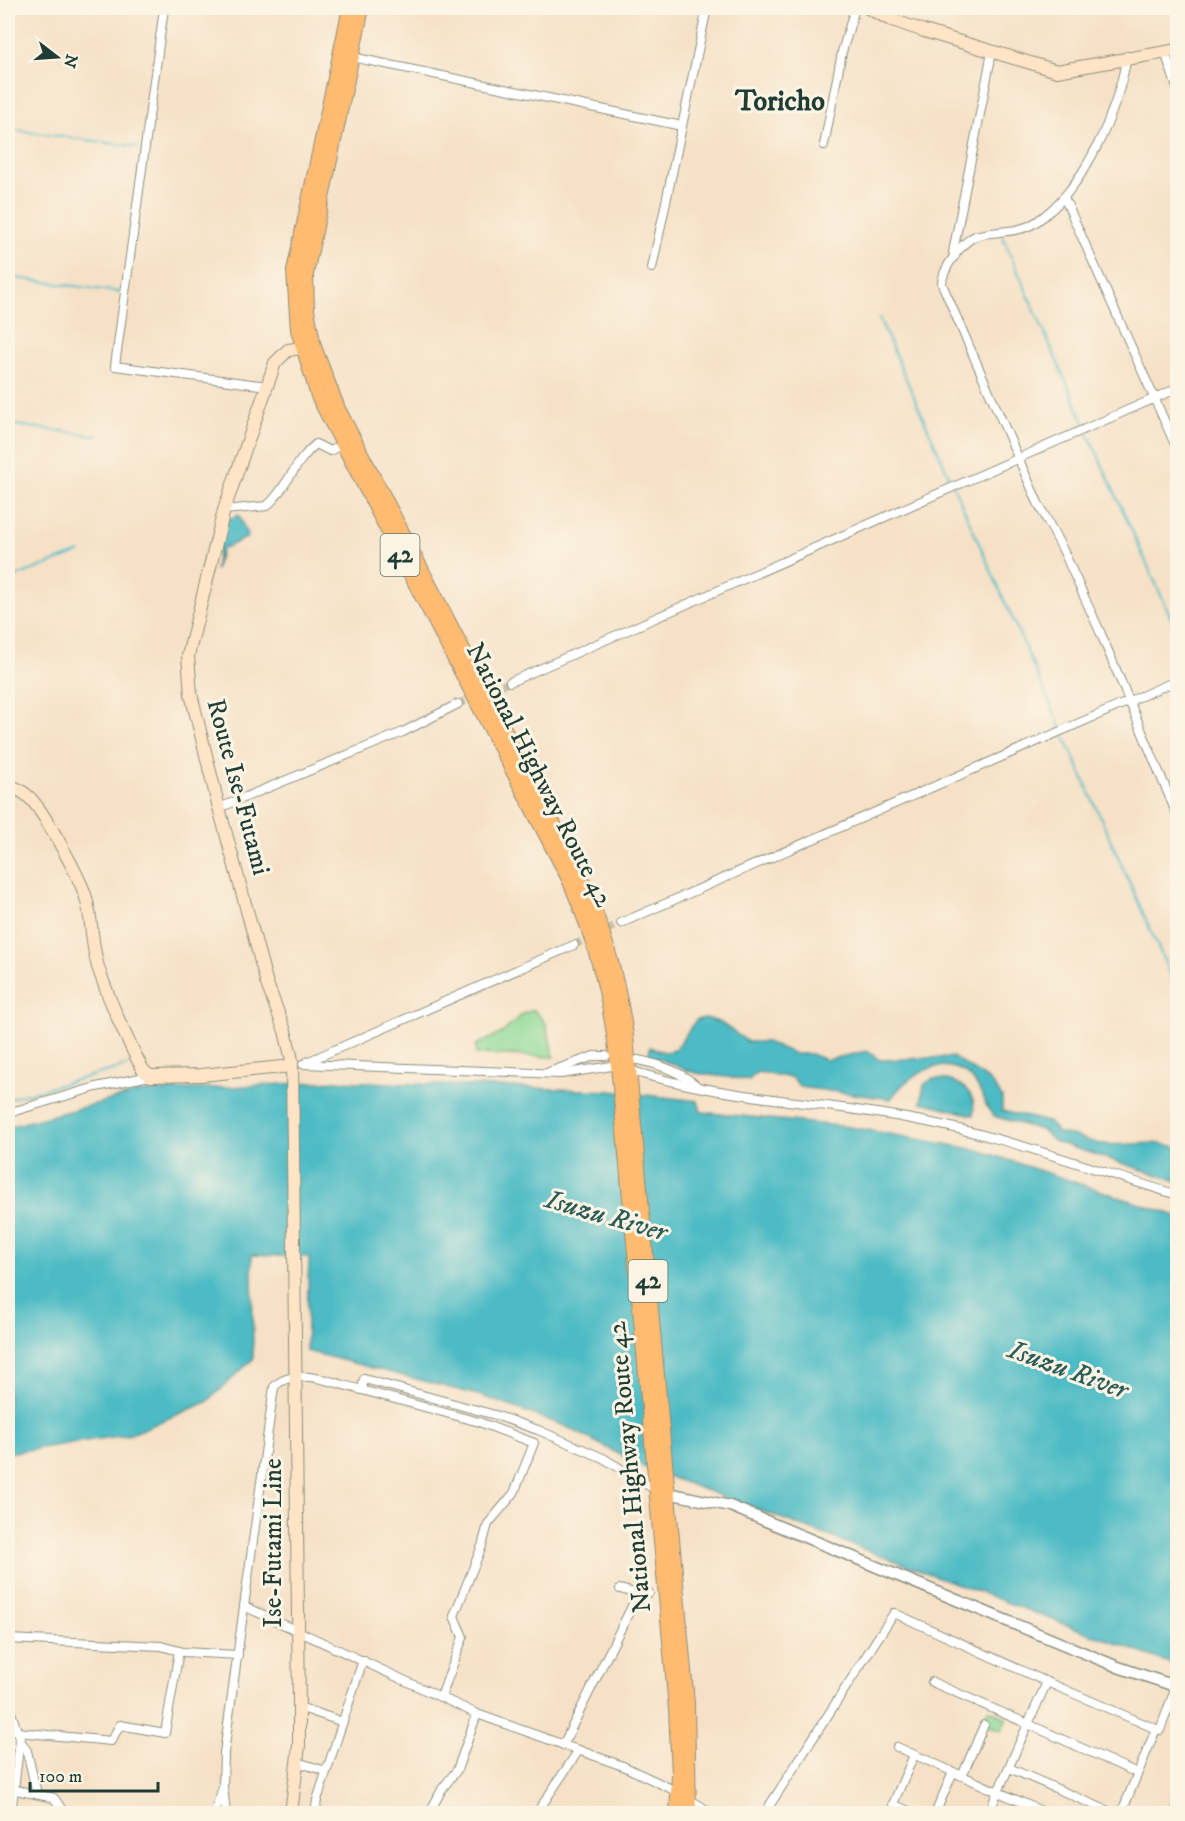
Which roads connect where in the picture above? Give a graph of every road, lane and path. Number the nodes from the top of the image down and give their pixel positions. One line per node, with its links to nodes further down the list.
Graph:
1 (164, 8): 18 (street)
2 (350, 8): 17 (highway, National Highway Route 42 / 42)
3 (362, 8): 9 (highway, National Highway Route 42 / 42)
4 (706, 8): 12 (street)
5 (855, 8): 13 (street)
6 (875, 9): 8 (main road)
7 (1171, 51): 10 (main road); 11 (street)
8 (992, 52): 10 (main road); 15 (street)
9 (352, 57): 12 (street); 17 (highway, National Highway Route 42 / 42)
10 (1127, 57): 14 (street)
11 (1178, 91)
12 (682, 126): 16 (street)
13 (824, 146)
14 (1064, 197): 15 (street); 20 (street)
15 (955, 256): 23 (street)
16 (652, 268)
17 (308, 347): 18 (main road, Route Ise-Futami); 21 (highway, National Highway Route 42 / 42); 36 (highway, National Highway Route 42 / 42)
18 (267, 386): 24 (main road, Route Ise-Futami)
19 (1178, 388): 20 (street)
20 (1154, 399): 22 (street); 23 (street)
21 (342, 444): 24 (street); 36 (highway, National Highway Route 42 / 42)
22 (1178, 452)
23 (1020, 458): 26 (street); 27 (street)
24 (224, 510): 30 (main road, Route Ise-Futami)
25 (1178, 680): 27 (street)
26 (510, 682)
27 (1129, 702): 31 (street); 32 (street)
28 (458, 704): 30 (street)
29 (8, 785): 38 (main road)
30 (219, 808): 35 (main road, Route Ise-Futami)
31 (1178, 817)
32 (621, 923)
33 (574, 945): 35 (street)
34 (606, 1056): 37 (street)
35 (296, 1069): 37 (street); 38 (main road); 42 (main road, Route Ise-Futami)
36 (626, 1071): 37 (street); 39 (street); 39 (street); 45 (highway, National Highway Route 42 / 42)
37 (545, 1073)
38 (150, 1076): 40 (street)
39 (698, 1087): 41 (street)
40 (8, 1113)
41 (1178, 1195)
42 (294, 1272): 43 (main road, Ise-Futami Line)
43 (295, 1375): 44 (street); 49 (street); 50 (main road, Ise-Futami Line)
44 (362, 1390): 45 (street); 58 (street)
45 (662, 1486): 57 (street); 80 (highway, National Highway Route 42 / 42)
46 (620, 1589): 48 (street)
47 (648, 1593): 48 (street)
48 (638, 1594): 67 (street)
49 (244, 1606): 50 (street); 53 (street)
50 (296, 1630): 54 (street); 60 (main road, Ise-Futami Line)
51 (8, 1640): 52 (street)
52 (179, 1651): 53 (street); 66 (street)
53 (238, 1655): 76 (street)
54 (363, 1660): 58 (street); 62 (street)
55 (932, 1682): 63 (street)
56 (1047, 1682): 63 (street); 65 (street); 92 (street)
57 (1177, 1687): 65 (street)
58 (441, 1697): 61 (street)
59 (8, 1703): 66 (street)
60 (299, 1707): 62 (street); 71 (main road, Ise-Futami Line)
61 (477, 1714): 67 (street); 87 (street)
62 (343, 1722): 73 (street)
63 (1028, 1724): 72 (street); 74 (street)
64 (984, 1725): 75 (street)
65 (1156, 1729): 74 (street)
66 (19, 1736): 77 (street); 79 (street)
67 (563, 1744): 69 (street)
68 (897, 1747): 70 (street)
69 (579, 1750): 80 (street); 88 (street)
70 (914, 1755): 75 (street); 93 (street)
71 (297, 1762): 73 (street); 85 (main road, Ise-Futami Line)
72 (1009, 1768): 78 (street); 97 (street)
73 (326, 1771): 86 (street)
74 (1137, 1773): 98 (street)
75 (958, 1774): 78 (street); 94 (street)
76 (223, 1786): 83 (street); 84 (street)
77 (16, 1790): 79 (street); 81 (street)
78 (998, 1792): 95 (street); 96 (street)
79 (37, 1794): 82 (street)
80 (684, 1795): 89 (highway, National Highway Route 42 / 42); 90 (highway, National Highway Route 42 / 42); 91 (street)
81 (11, 1814)
82 (65, 1814)
83 (214, 1814)
84 (226, 1814)
85 (291, 1814)
86 (320, 1814)
87 (429, 1814)
88 (536, 1814)
89 (677, 1814)
90 (689, 1814)
91 (713, 1814)
92 (764, 1814)
93 (915, 1814)
94 (935, 1814)
95 (988, 1814)
96 (1048, 1814)
97 (1115, 1814)
98 (1121, 1814)

